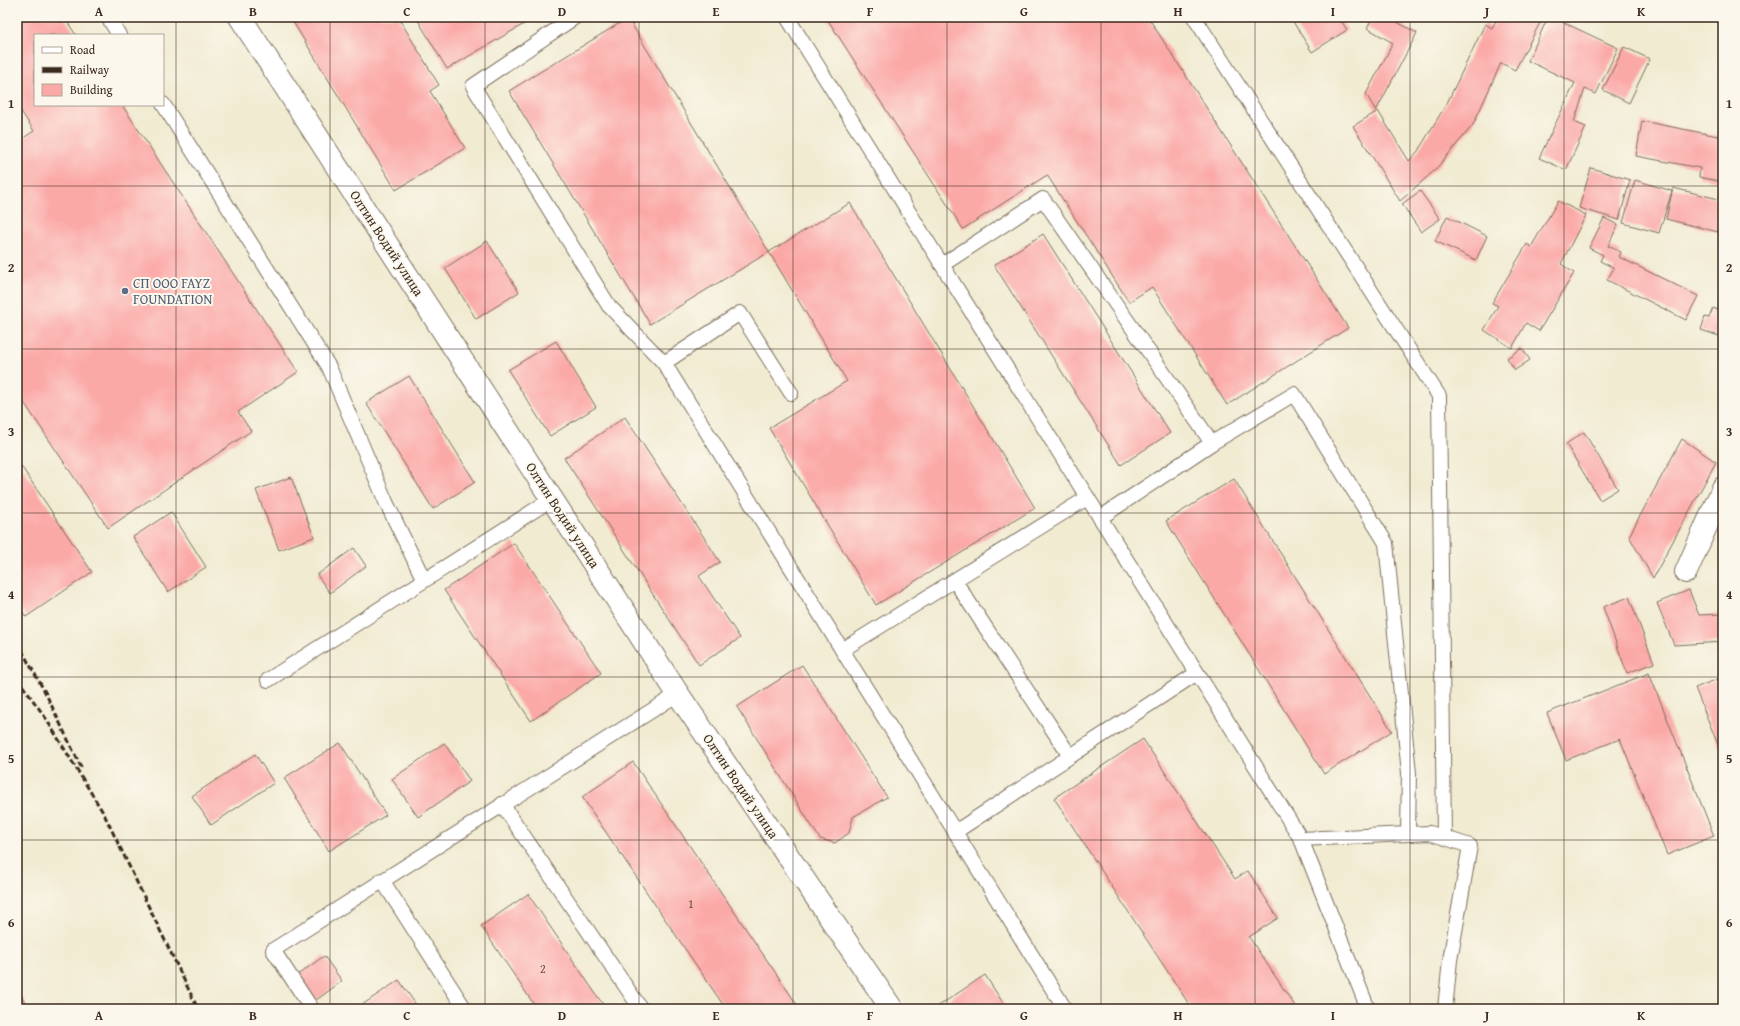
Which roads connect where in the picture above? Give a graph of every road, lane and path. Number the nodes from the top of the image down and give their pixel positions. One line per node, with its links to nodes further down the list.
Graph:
1 (108, 17): 6 (lane)
2 (240, 17): 14 (street, Олтин Водий улица)
3 (575, 17): 9 (lane)
4 (787, 17): 8 (lane)
5 (1194, 17): 27 (lane)
6 (118, 34)
7 (164, 106): 17 (lane)
8 (942, 265): 11 (lane); 13 (lane)
9 (664, 363): 10 (lane); 19 (lane)
10 (792, 393)
11 (1212, 443): 15 (lane); 26 (lane)
12 (1723, 488): 16 (street)
13 (1087, 498): 15 (lane); 18 (lane)
14 (552, 499): 17 (lane); 22 (street, Олтин Водий улица)
15 (1100, 518): 20 (lane)
16 (1686, 572)
17 (424, 580): 21 (lane)
18 (955, 581): 19 (lane); 23 (lane)
19 (842, 650): 25 (lane)
20 (1197, 673): 23 (lane); 28 (lane)
21 (268, 680)
22 (678, 694): 24 (lane); 33 (street, Олтин Водий улица)
23 (1070, 756): 25 (lane)
24 (502, 804): 29 (lane); 32 (lane)
25 (955, 832): 34 (lane)
26 (1408, 834): 27 (lane); 28 (lane)
27 (1444, 837): 36 (lane)
28 (1301, 839): 35 (lane)
29 (382, 880): 30 (lane); 31 (lane)
30 (312, 1009)
31 (465, 1009)
32 (641, 1009)
33 (892, 1009)
34 (1065, 1009)
35 (1368, 1009)
36 (1446, 1009)

